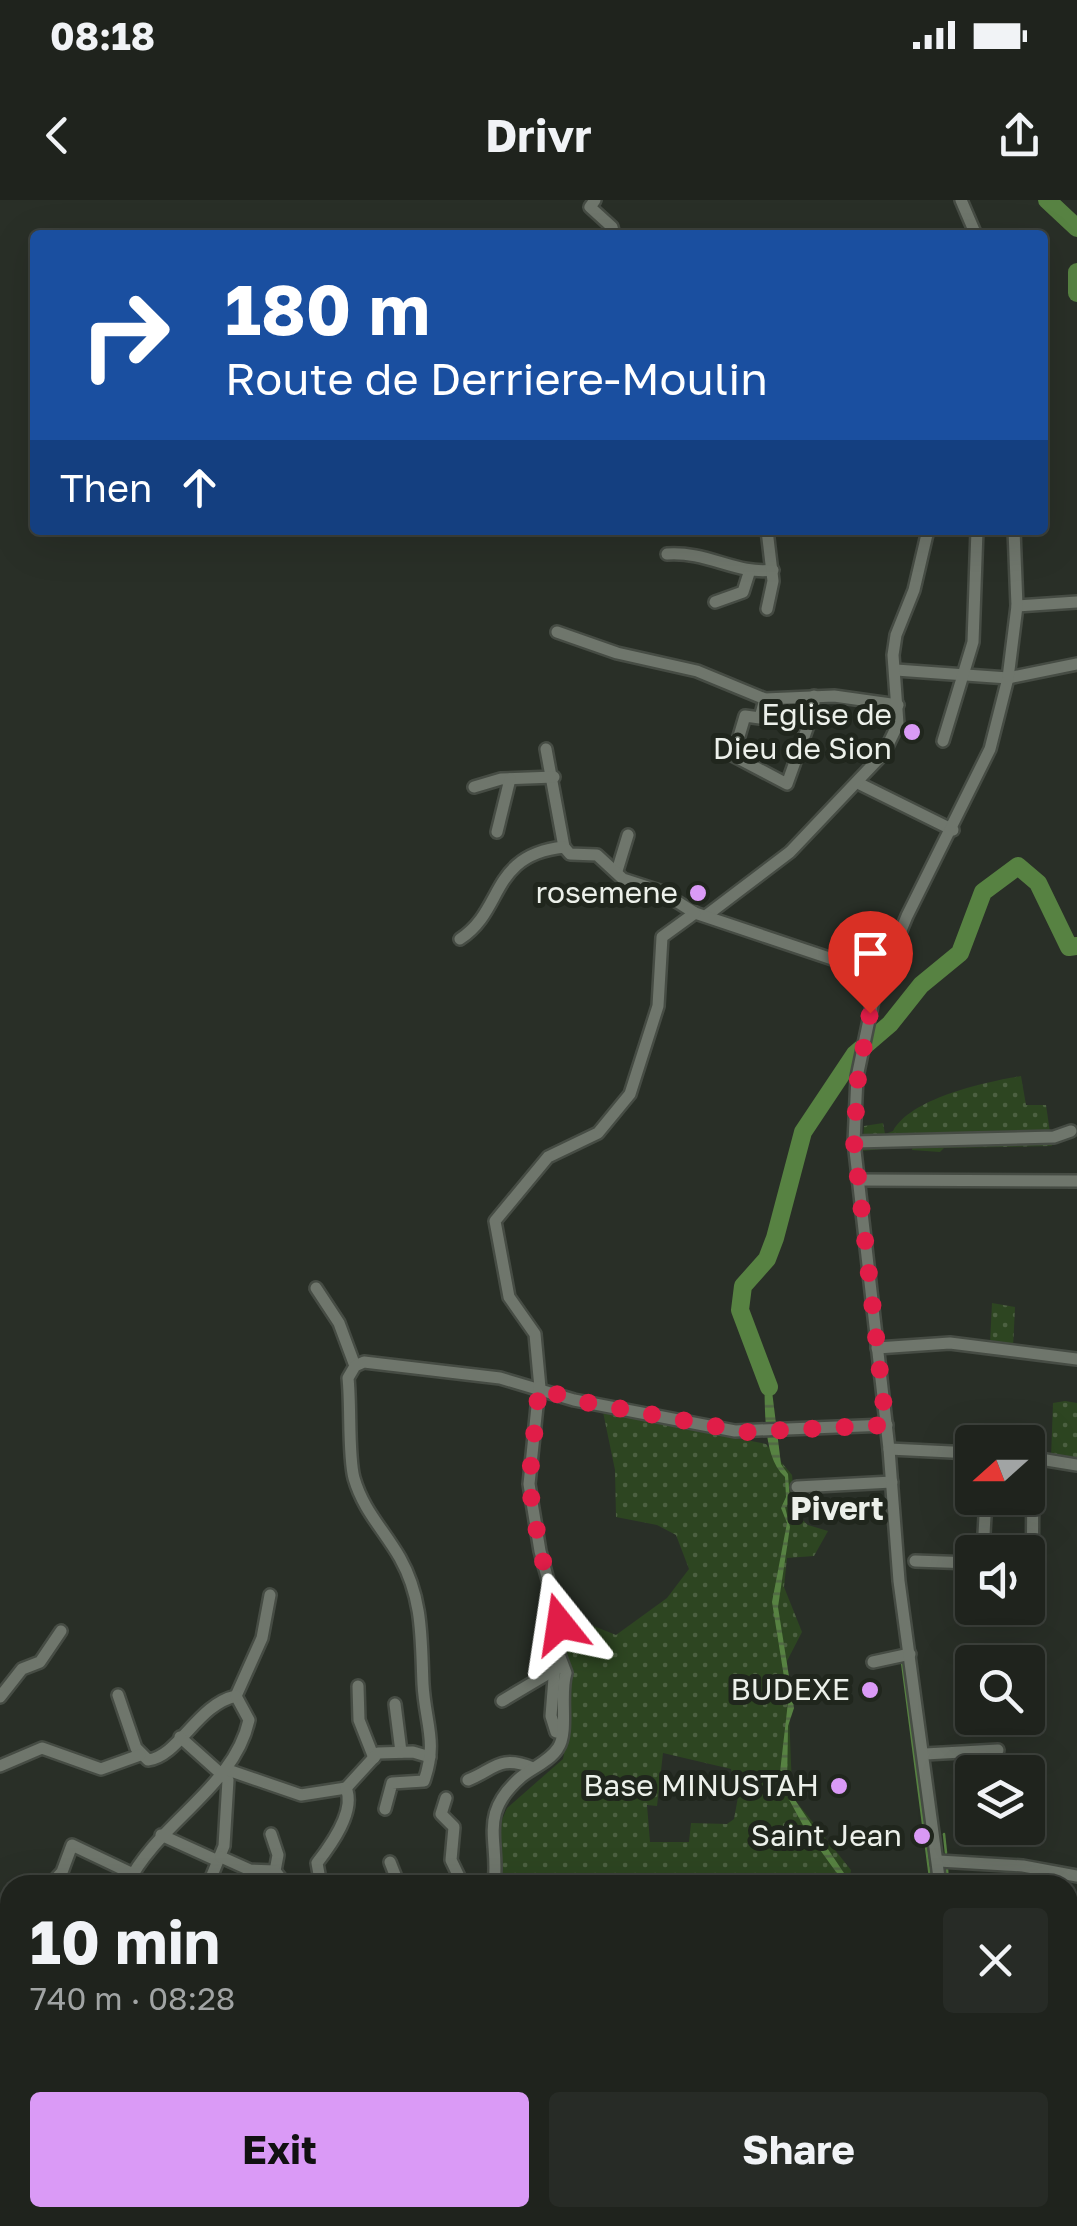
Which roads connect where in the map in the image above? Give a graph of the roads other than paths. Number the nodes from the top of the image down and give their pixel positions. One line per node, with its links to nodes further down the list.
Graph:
1 (595, 200): 3 (street)
2 (961, 200): 4 (street)
3 (610, 230)
4 (974, 230)
5 (769, 535): 10 (street)
6 (927, 535): 18 (street)
7 (977, 535): 19 (street)
8 (1014, 535): 14 (street)
9 (667, 554): 11 (street)
10 (773, 570): 11 (street); 15 (street)
11 (749, 574): 12 (street)
12 (714, 602)
13 (1077, 602): 14 (street)
14 (1017, 606): 20 (street)
15 (767, 609)
16 (557, 632): 22 (street)
17 (1077, 664): 20 (street)
18 (896, 670): 19 (street); 23 (street)
19 (965, 674): 20 (street); 24 (street)
20 (1008, 678): 30 (street)
21 (814, 696): 22 (street); 22 (street); 23 (street)
22 (765, 699)
23 (898, 705): 28 (street)
24 (943, 741)
25 (546, 749): 26 (street)
26 (554, 776): 27 (street); 33 (street)
27 (510, 779): 29 (street); 31 (street)
28 (858, 783): 30 (street); 35 (street)
29 (474, 787)
30 (953, 830): 37 (street)
31 (497, 832)
32 (628, 835): 34 (street)
33 (564, 847): 34 (street); 36 (street)
34 (617, 871): 35 (street)
35 (701, 914): 37 (street); 46 (street)
36 (460, 939)
37 (882, 976): 39 (street)
38 (1071, 1132): 39 (street)
39 (854, 1142): 40 (street)
40 (858, 1180): 41 (street); 43 (street)
41 (1077, 1180)
42 (316, 1288): 45 (street)
43 (877, 1348): 44 (street); 47 (street)
44 (1077, 1359)
45 (354, 1366): 46 (street); 74 (street)
46 (540, 1388): 47 (street); 58 (street)
47 (886, 1425): 48 (street)
48 (890, 1449): 49 (street); 52 (street)
49 (955, 1452)
50 (1045, 1460): 51 (street)
51 (1077, 1465)
52 (892, 1482): 53 (street); 59 (street)
53 (797, 1488)
54 (915, 1561): 55 (street)
55 (955, 1563)
56 (270, 1595): 64 (street)
57 (61, 1631): 65 (street)
58 (557, 1649): 61 (street); 69 (street)
59 (910, 1654): 60 (street); 72 (street)
60 (874, 1662)
61 (556, 1666): 66 (street); 69 (street)
62 (358, 1686): 75 (street)
63 (118, 1695): 73 (street)
64 (236, 1696): 68 (street); 78 (street)
65 (0, 1697)
66 (502, 1701)
67 (395, 1704): 71 (street)
68 (180, 1736): 73 (street); 78 (street)
69 (560, 1747): 77 (street)
70 (998, 1750): 72 (street)
71 (401, 1752): 74 (street); 75 (street)
72 (926, 1754): 86 (street)
73 (140, 1755): 76 (street)
74 (430, 1757): 82 (street)
75 (374, 1758): 80 (street)
76 (0, 1766)
77 (533, 1768): 79 (street); 97 (street)
78 (226, 1771): 80 (street); 84 (street); 85 (street)
79 (468, 1780)
80 (346, 1788): 94 (street)
81 (446, 1798): 96 (street)
82 (385, 1809)
83 (271, 1834): 88 (street)
84 (161, 1835): 85 (street); 91 (street)
85 (219, 1859): 88 (street); 92 (street)
86 (938, 1860): 98 (street); 99 (street)
87 (390, 1862): 95 (street)
88 (275, 1871): 93 (street)
89 (59, 1875): 90 (street)
90 (123, 1875)
91 (133, 1875)
92 (212, 1875)
93 (278, 1875)
94 (320, 1875)
95 (395, 1875)
96 (458, 1875)
97 (493, 1875)
98 (939, 1875)
99 (1072, 1875)

